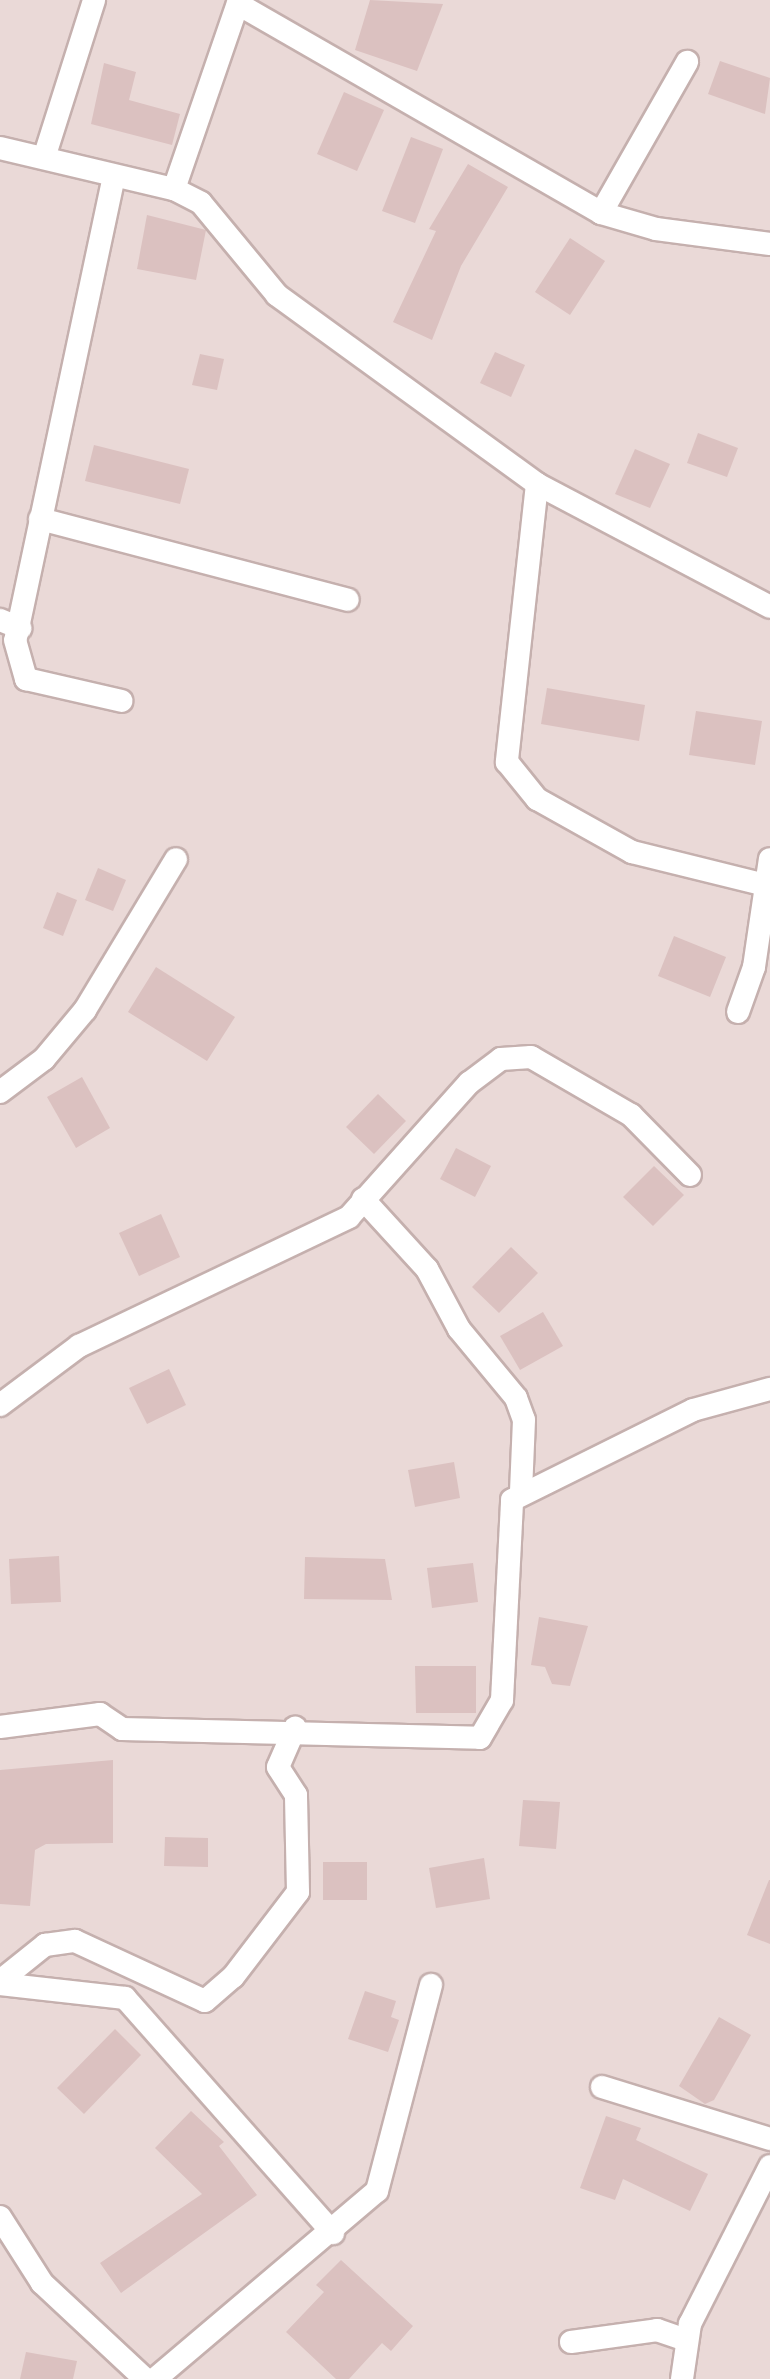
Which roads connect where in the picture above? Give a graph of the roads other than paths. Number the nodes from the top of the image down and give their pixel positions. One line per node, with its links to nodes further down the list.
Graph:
1 (94, 0): 5 (street)
2 (238, 2): 7 (street); 8 (street)
3 (687, 62): 8 (street)
4 (0, 148): 5 (street)
5 (44, 158): 6 (street)
6 (114, 176): 7 (street); 11 (street)
7 (174, 189): 10 (street)
8 (601, 213): 9 (street)
9 (770, 244)
10 (537, 484): 13 (street); 18 (street)
11 (40, 519): 12 (street); 14 (street)
12 (348, 600)
13 (770, 607)
14 (10, 624): 15 (street)
15 (122, 701)
16 (176, 859): 20 (street)
17 (770, 859): 18 (street)
18 (765, 885): 19 (street)
19 (738, 1012)
20 (0, 1092)
21 (690, 1175): 22 (street)
22 (363, 1199): 24 (street); 25 (street)
23 (770, 1389): 25 (street)
24 (0, 1405)
25 (521, 1491): 27 (street)
26 (0, 1727): 27 (street)
27 (295, 1728): 28 (street)
28 (0, 1983): 34 (street)
29 (431, 1985): 34 (street)
30 (602, 2087): 31 (street)
31 (770, 2139)
32 (770, 2166): 35 (street)
33 (0, 2217): 37 (street)
34 (333, 2233): 38 (street)
35 (683, 2339): 36 (street); 39 (street)
36 (571, 2342)
37 (145, 2379)
38 (155, 2379)
39 (682, 2379)

